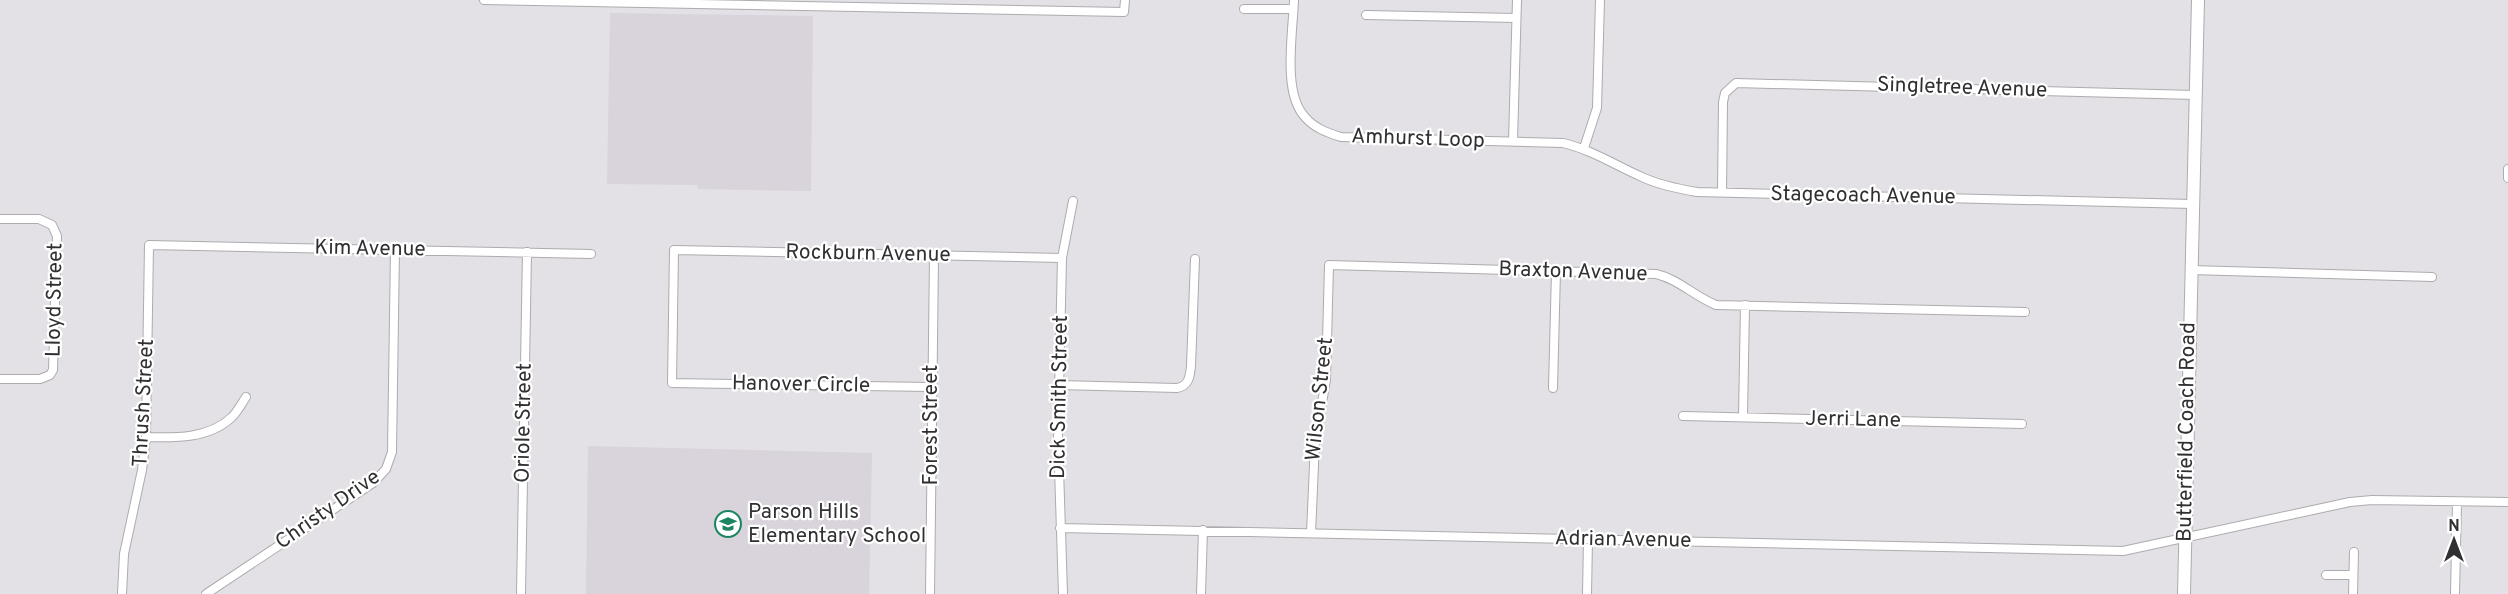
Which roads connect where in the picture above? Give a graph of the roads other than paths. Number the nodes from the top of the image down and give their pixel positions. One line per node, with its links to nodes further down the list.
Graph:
1 (484, 0): 2 (street)
2 (1125, 0)
3 (1516, 0): 9 (street, Amhurst Loop)
4 (1600, 0): 13 (street)
5 (2198, 0): 10 (main road, Butterfield Coach Road)
6 (1294, 4): 7 (street); 11 (street, Amhurst Loop)
7 (1244, 9)
8 (1366, 15): 9 (street)
9 (1516, 18): 11 (street, Amhurst Loop)
10 (2195, 95): 16 (street, Singletree Avenue); 18 (main road, Butterfield Coach Road)
11 (1513, 141): 12 (street, Amhurst Loop)
12 (1542, 142): 13 (street, Stagecoach Avenue)
13 (1584, 148): 16 (street, Stagecoach Avenue)
14 (2508, 169): 15 (street)
15 (2508, 178)
16 (1722, 192): 18 (street, Stagecoach Avenue)
17 (1072, 201): 25 (street, Dick Smith Street)
18 (2193, 204): 28 (main road, Butterfield Coach Road)
19 (0, 219): 33 (street, Lloyd Street)
20 (149, 246): 21 (street, Kim Avenue); 42 (street, Thrush Street)
21 (395, 250): 22 (street, Kim Avenue); 54 (street, Christy Drive)
22 (527, 252): 23 (street, Kim Avenue); 55 (street, Oriole Street)
23 (591, 254)
24 (934, 256): 25 (street, Rockburn Avenue); 34 (street, Rockburn Avenue); 36 (street, Forest Street)
25 (1062, 258): 35 (street, Dick Smith Street)
26 (1195, 259): 35 (street)
27 (1329, 265): 29 (street, Braxton Avenue); 47 (street, Wilson Street)
28 (2191, 270): 30 (street); 48 (main road, Butterfield Coach Road)
29 (1556, 271): 31 (street, Braxton Avenue); 37 (street)
30 (2432, 277)
31 (1745, 305): 32 (street, Braxton Avenue); 40 (street)
32 (2025, 312)
33 (0, 378)
34 (672, 383): 36 (street, Hanover Circle)
35 (1059, 385): 45 (street, Dick Smith Street)
36 (931, 387): 56 (street, Forest Street)
37 (1553, 388)
38 (246, 397): 42 (street)
39 (1683, 416): 40 (street, Jerri Lane)
40 (1743, 417): 41 (street, Jerri Lane)
41 (2022, 424)
42 (146, 437): 53 (street, Thrush Street)
43 (2457, 502): 44 (street, Adrian Avenue); 48 (street, Adrian Avenue); 62 (street)
44 (2508, 502)
45 (1060, 528): 46 (street, Adrian Avenue); 57 (street, Dick Smith Street)
46 (1203, 530): 47 (street, Adrian Avenue); 58 (street)
47 (1311, 533): 49 (street, Adrian Avenue)
48 (2185, 538): 49 (street, Adrian Avenue); 60 (main road, Butterfield Coach Road)
49 (1588, 540): 59 (street)
50 (2354, 552): 52 (street)
51 (2326, 575): 52 (street)
52 (2354, 575): 61 (street)
53 (123, 594)
54 (206, 594)
55 (521, 594)
56 (930, 594)
57 (1063, 594)
58 (1202, 594)
59 (1587, 594)
60 (2184, 594)
61 (2353, 594)
62 (2455, 594)

